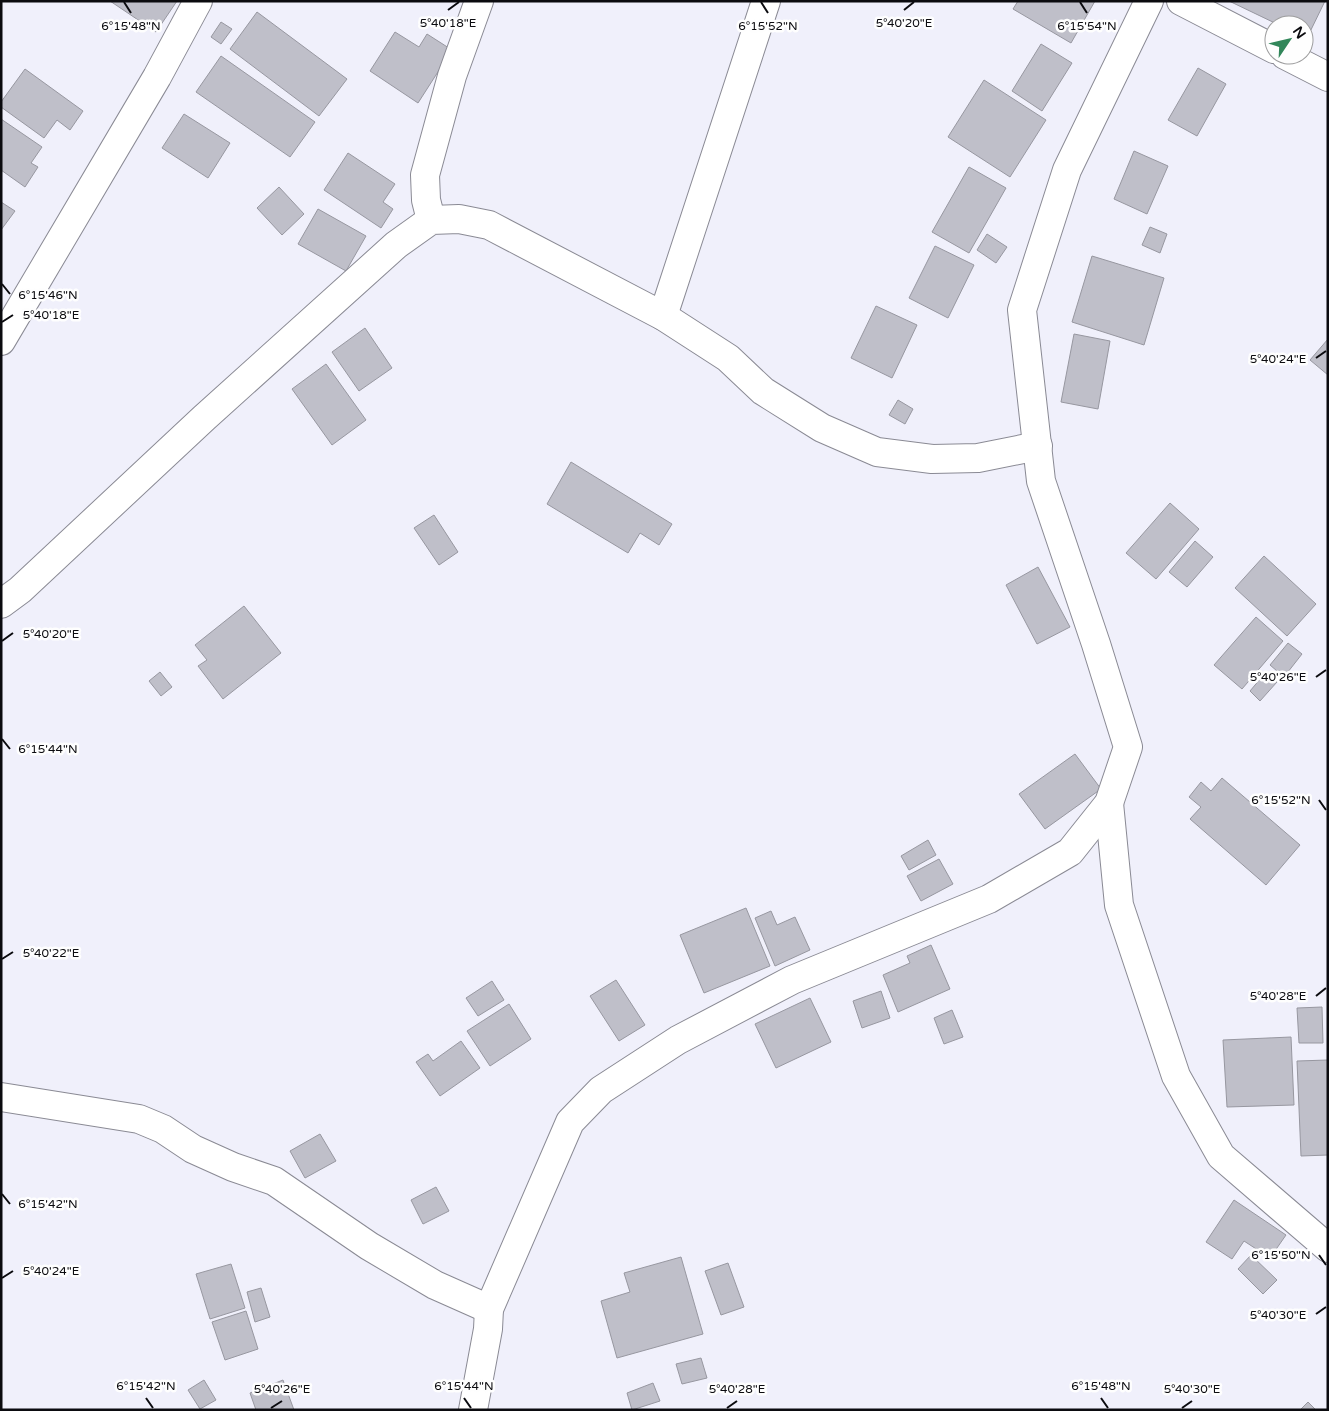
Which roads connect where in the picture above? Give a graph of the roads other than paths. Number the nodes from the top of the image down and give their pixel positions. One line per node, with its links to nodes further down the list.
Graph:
1 (198, 1): 11 (street)
2 (479, 1): 9 (street)
3 (766, 1): 10 (street)
4 (1149, 1): 12 (street)
5 (1182, 1): 6 (street)
6 (1264, 44)
7 (1305, 65): 8 (street)
8 (1328, 77)
9 (430, 220): 10 (street); 13 (street)
10 (663, 316): 12 (street)
11 (1, 341)
12 (1038, 446): 14 (street)
13 (1, 604)
14 (1108, 803): 16 (street); 17 (street)
15 (1, 1097): 17 (street)
16 (1328, 1248)
17 (489, 1309): 18 (street)
18 (474, 1410)

